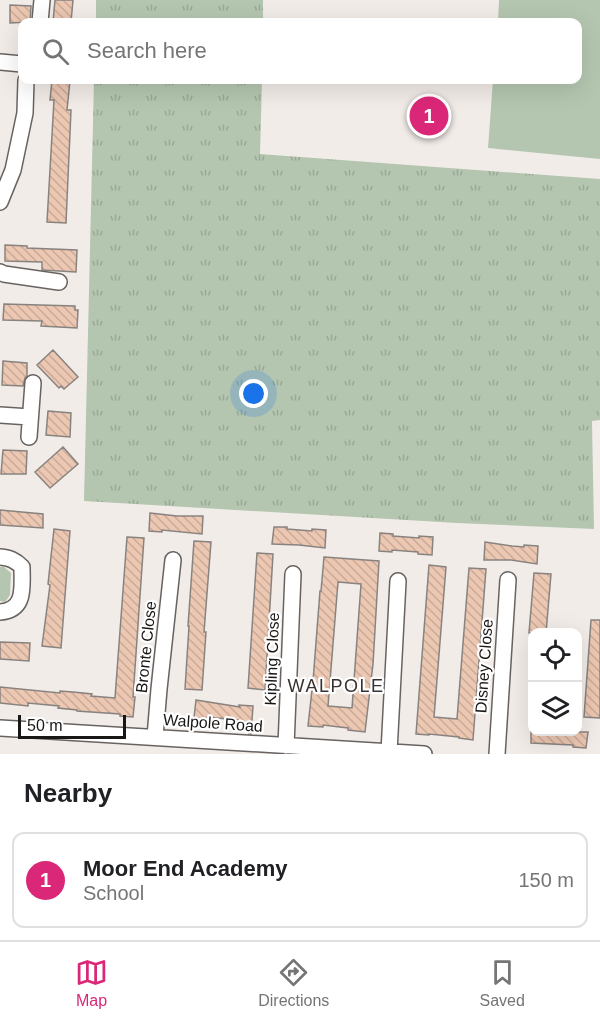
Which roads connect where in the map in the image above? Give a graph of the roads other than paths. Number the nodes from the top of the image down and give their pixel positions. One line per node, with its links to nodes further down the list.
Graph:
1 (42, 0): 2 (street)
2 (40, 18)
3 (0, 62): 4 (street)
4 (18, 64)
5 (26, 84): 6 (street)
6 (0, 202)
7 (0, 272): 8 (street)
8 (59, 282)
9 (33, 383): 11 (street)
10 (0, 416): 11 (street)
11 (30, 417): 12 (street)
12 (29, 437)
13 (0, 557): 18 (street)
14 (173, 560): 20 (street, Bronte Close)
15 (293, 574): 21 (street, Kipling Close)
16 (508, 580): 24 (street, Disney Close)
17 (398, 581): 22 (street)
18 (0, 612)
19 (0, 728): 20 (street, Walpole Road)
20 (155, 737): 21 (street, Walpole Road)
21 (286, 746): 22 (street, Walpole Road)
22 (389, 752): 23 (street, Walpole Road)
23 (424, 754)
24 (496, 754)

